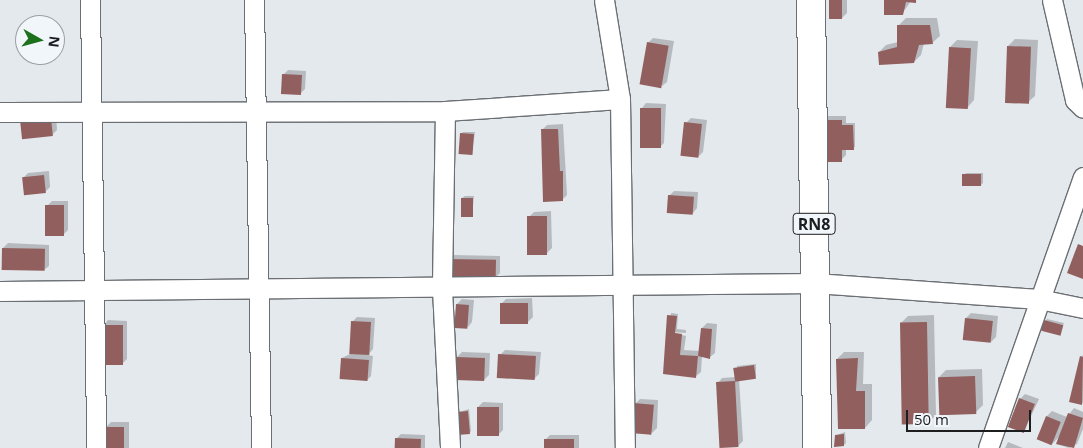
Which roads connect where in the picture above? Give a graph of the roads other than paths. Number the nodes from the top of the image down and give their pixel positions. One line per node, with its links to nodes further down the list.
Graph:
1 (90, 0): 9 (street)
2 (254, 0): 12 (street)
3 (604, 0): 7 (street)
4 (811, 0): 14 (main road, RN8)
5 (1052, 0): 8 (street)
6 (1083, 75): 8 (street)
7 (620, 99): 10 (street); 15 (street)
8 (1079, 104)
9 (92, 111): 11 (street); 12 (street); 17 (street)
10 (445, 111): 12 (street); 16 (street)
11 (0, 112)
12 (257, 112): 18 (street)
13 (1083, 177): 20 (street)
14 (815, 283): 15 (street); 20 (street); 26 (main road, RN8)
15 (622, 287): 16 (street); 25 (street)
16 (442, 289): 18 (street); 24 (street)
17 (96, 290): 18 (street); 19 (street); 22 (street)
18 (258, 290): 23 (street)
19 (0, 291)
20 (1039, 300): 21 (street); 27 (street)
21 (1083, 308)
22 (96, 448)
23 (262, 448)
24 (450, 448)
25 (625, 448)
26 (817, 448)
27 (988, 448)

